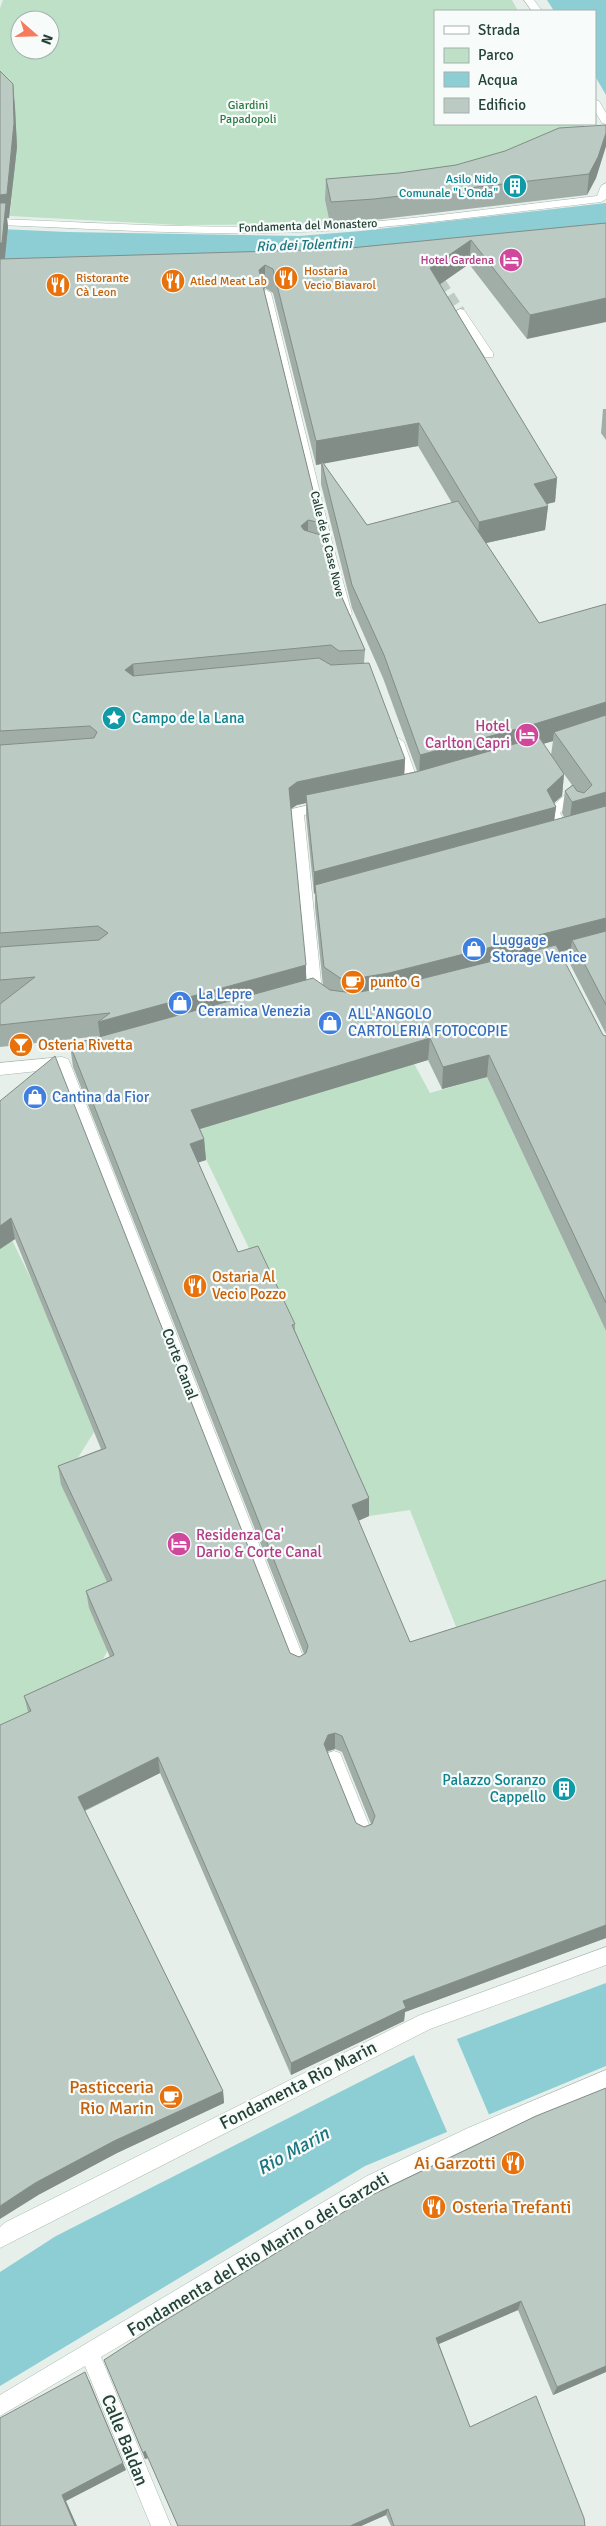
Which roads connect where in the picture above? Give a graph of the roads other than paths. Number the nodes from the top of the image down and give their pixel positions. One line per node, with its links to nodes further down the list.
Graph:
1 (596, 105): 2 (street)
2 (606, 121)
3 (606, 186): 4 (street, Fondamenta del Monastero)
4 (0, 222)
5 (266, 293): 9 (street, Calle de le Case Nove)
6 (460, 312): 7 (street)
7 (489, 355)
8 (316, 550): 9 (street)
9 (330, 555): 10 (street, Calle de le Case Nove)
10 (352, 627)
11 (394, 733): 13 (street)
12 (561, 782): 14 (street)
13 (414, 787)
14 (571, 797): 16 (street); 17 (street)
15 (339, 803): 22 (street)
16 (580, 808)
17 (564, 832)
18 (606, 946): 19 (street)
19 (558, 958): 20 (street); 21 (street)
20 (530, 966)
21 (567, 976)
22 (315, 992): 23 (street); 24 (street)
23 (297, 997)
24 (329, 1002)
25 (80, 1058): 26 (street)
26 (62, 1063): 27 (street); 28 (street, Corte Canal)
27 (0, 1069)
28 (298, 1664)
29 (334, 1759): 30 (street)
30 (363, 1832)
31 (606, 1956): 33 (street, Fondamenta Rio Marin)
32 (606, 2079): 34 (street, Fondamenta del Rio Marin o dei Garzoti)
33 (0, 2238)
34 (90, 2354): 35 (street, Fondamenta del Rio Marin o dei Garzoti); 36 (street, Calle Baldan)
35 (0, 2406)
36 (161, 2526)

